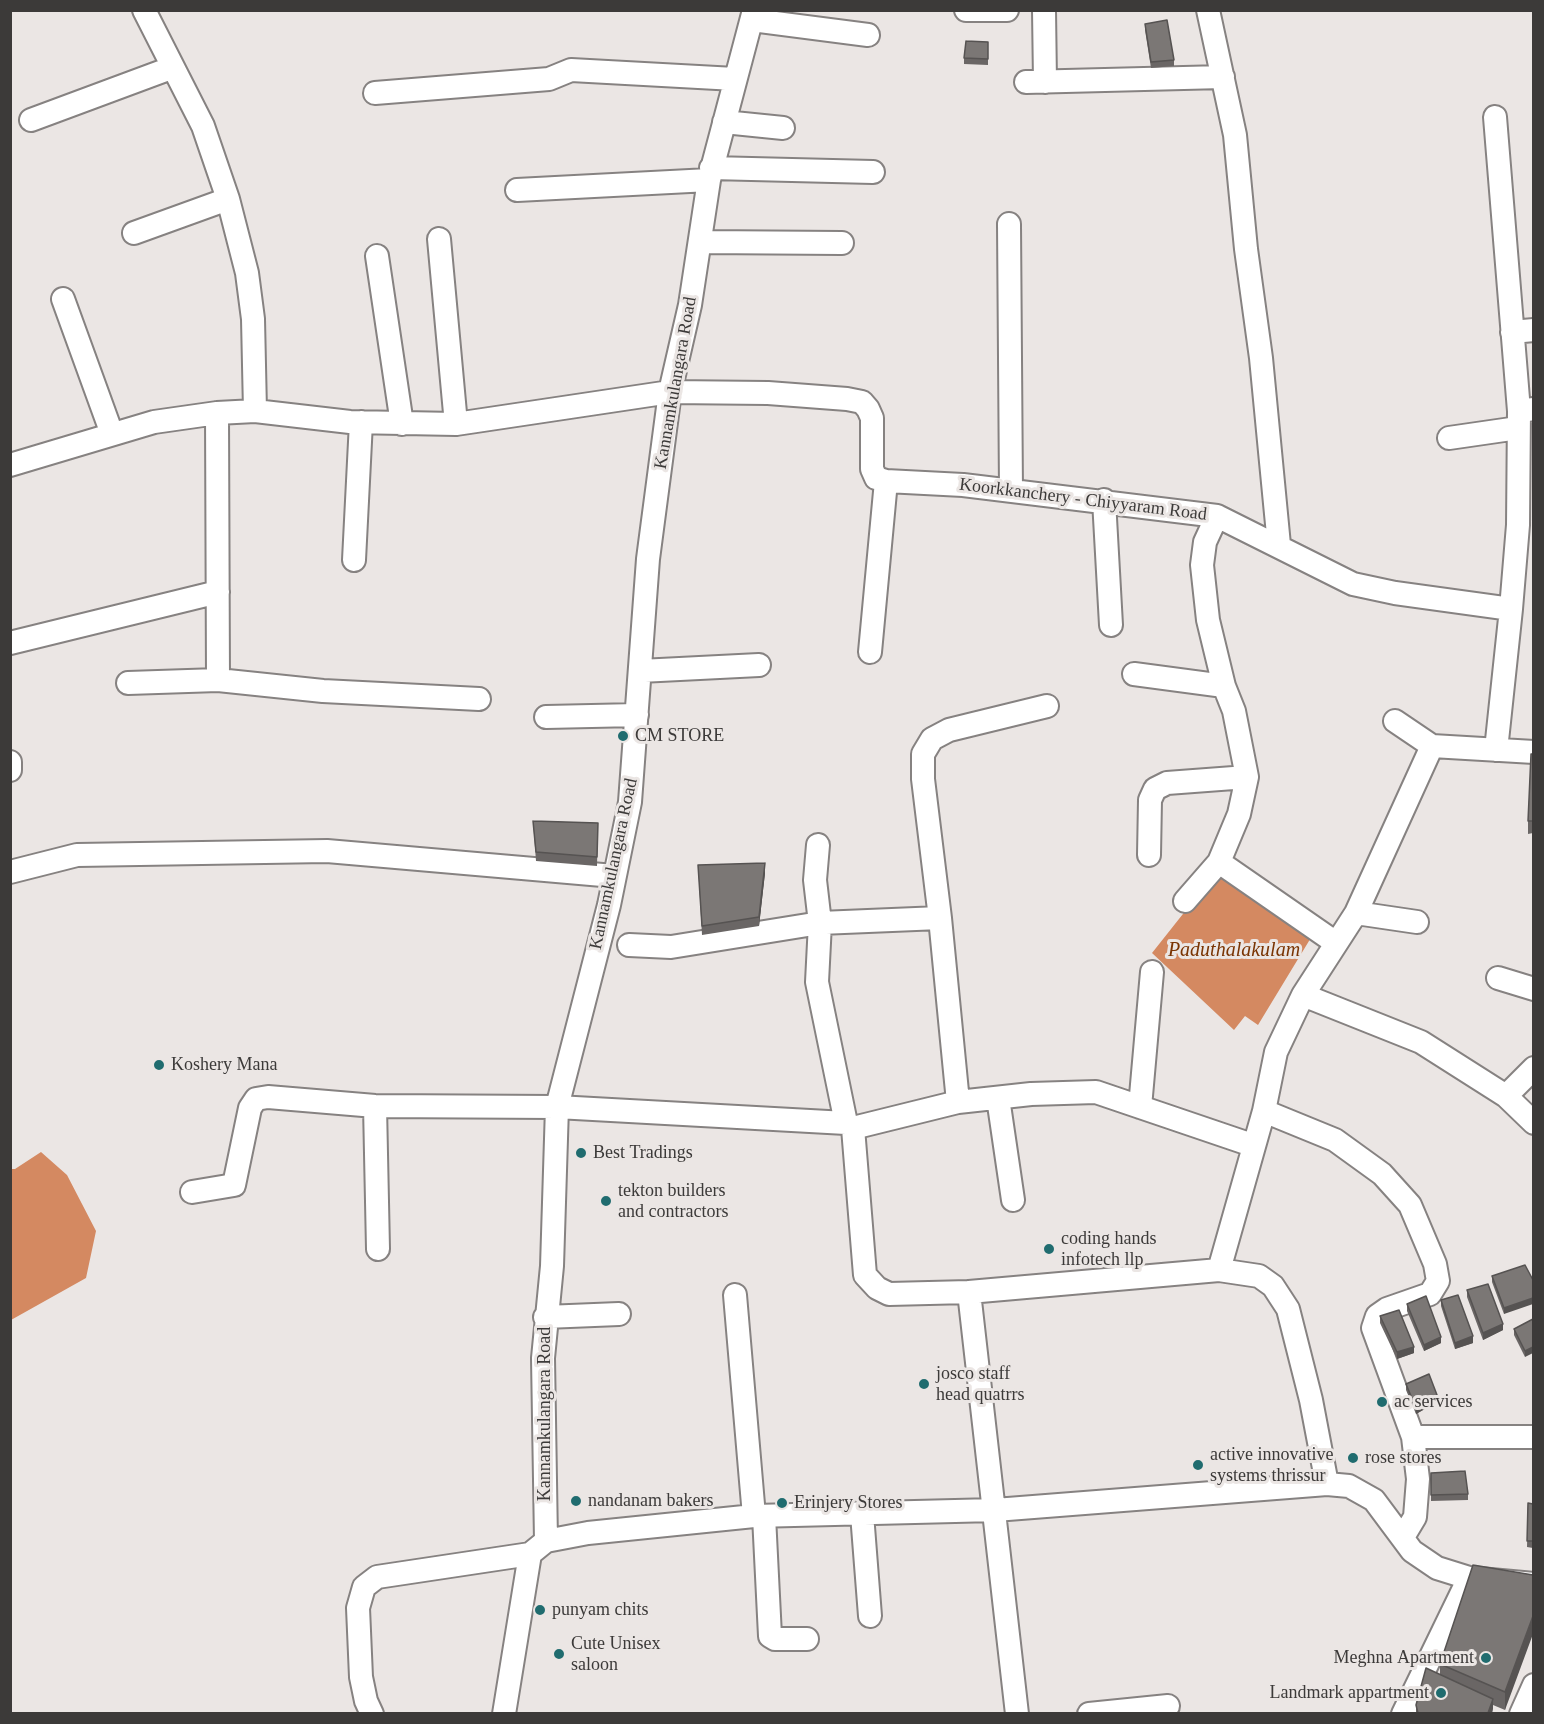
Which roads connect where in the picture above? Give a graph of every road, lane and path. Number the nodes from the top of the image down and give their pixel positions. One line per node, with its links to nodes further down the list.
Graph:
1 (144, 10): 8 (street)
2 (966, 10): 3 (street)
3 (1007, 10)
4 (1044, 10): 9 (street)
5 (1208, 10): 9 (street)
6 (753, 15): 7 (street); 10 (street, Kannamkulangara Road)
7 (868, 35)
8 (171, 69): 13 (street); 19 (street)
9 (1223, 77): 42 (street)
10 (735, 79): 11 (street); 14 (street, Kannamkulangara Road)
11 (375, 93)
12 (1495, 117): 27 (street)
13 (31, 120)
14 (724, 122): 15 (street); 17 (street, Kannamkulangara Road)
15 (783, 128)
16 (873, 172): 17 (street)
17 (710, 174): 18 (street); 23 (street, Kannamkulangara Road)
18 (517, 190)
19 (228, 199): 21 (street); 29 (street)
20 (1009, 224): 39 (street)
21 (134, 233)
22 (439, 239): 34 (street)
23 (701, 242): 24 (street); 28 (street, Kannamkulangara Road)
24 (842, 243)
25 (377, 256): 33 (street)
26 (63, 299): 35 (street)
27 (1523, 331): 31 (street)
28 (670, 392): 34 (street); 38 (street); 51 (street, Kannamkulangara Road)
29 (255, 411): 30 (street); 32 (street)
30 (217, 412): 35 (street); 45 (street)
31 (1524, 416): 36 (street); 44 (street)
32 (361, 422): 33 (street); 43 (street)
33 (402, 424): 34 (street)
34 (456, 424)
35 (112, 434): 37 (street)
36 (1449, 438)
37 (10, 465)
38 (886, 481): 39 (street, Koorkkanchery - Chiyyaram Road); 49 (street)
39 (1011, 491): 40 (street, Koorkkanchery - Chiyyaram Road)
40 (1104, 500): 41 (street, Koorkkanchery - Chiyyaram Road); 47 (street)
41 (1217, 516): 42 (street, Koorkkanchery - Chiyyaram Road); 55 (street)
42 (1279, 545): 46 (street, Koorkkanchery - Chiyyaram Road)
43 (354, 560)
44 (1524, 576): 46 (street)
45 (218, 592): 48 (street); 53 (street)
46 (1511, 609): 62 (street)
47 (1111, 625)
48 (10, 643)
49 (870, 652)
50 (759, 665): 51 (street)
51 (640, 671): 58 (street, Kannamkulangara Road)
52 (1134, 674): 55 (street)
53 (218, 680): 54 (street); 56 (street)
54 (128, 683)
55 (1224, 686): 66 (street)
56 (479, 699)
57 (1047, 706): 74 (street)
58 (637, 715): 59 (street); 71 (street, Kannamkulangara Road)
59 (546, 717)
60 (1395, 721): 61 (street)
61 (1432, 746): 62 (street); 73 (street)
62 (1496, 750): 63 (street)
63 (1533, 752)
64 (10, 762): 65 (street)
65 (10, 770)
66 (1247, 777): 68 (street); 69 (street)
67 (818, 845): 75 (street)
68 (1149, 855)
69 (1219, 862): 72 (street); 77 (street)
70 (10, 872): 71 (street)
71 (614, 876): 88 (street, Kannamkulangara Road)
72 (1185, 901)
73 (1356, 913): 76 (street); 77 (street)
74 (940, 918): 75 (street); 86 (street)
75 (820, 922): 78 (street); 92 (street)
76 (1418, 922)
77 (1336, 943): 82 (street)
78 (629, 945)
79 (1152, 972): 89 (street)
80 (1498, 978): 81 (street)
81 (1533, 989)
82 (1303, 995): 84 (street); 90 (street)
83 (1533, 1068): 84 (street)
84 (1506, 1096): 91 (street)
85 (998, 1098): 86 (street); 89 (street); 95 (street)
86 (958, 1102): 92 (street)
87 (375, 1106): 88 (street); 94 (street); 96 (street)
88 (557, 1107): 92 (street); 101 (street, Kannamkulangara Road)
89 (1140, 1107): 93 (street)
90 (1264, 1111): 93 (street); 102 (street)
91 (1533, 1123)
92 (850, 1125): 98 (street)
93 (1252, 1146): 97 (street)
94 (192, 1192)
95 (1013, 1200)
96 (378, 1250)
97 (1219, 1270): 98 (street); 104 (street)
98 (969, 1292): 105 (street)
99 (735, 1295): 107 (street)
100 (619, 1314): 101 (street)
101 (545, 1317): 109 (street, Kannamkulangara Road)
102 (1413, 1437): 103 (street); 108 (street)
103 (1533, 1437)
104 (1327, 1484): 105 (street); 108 (street)
105 (995, 1510): 106 (street); 118 (street)
106 (862, 1514): 107 (street); 112 (street)
107 (759, 1516): 109 (street); 113 (street)
108 (1403, 1537): 110 (street)
109 (538, 1547): 116 (street, Kannamkulangara Road); 117 (street)
110 (1469, 1578): 111 (street); 120 (street)
111 (1533, 1584)
112 (870, 1616)
113 (807, 1640)
114 (1533, 1685): 121 (street)
115 (1168, 1706): 119 (street)
116 (501, 1712)
117 (372, 1713)
118 (1017, 1713)
119 (1089, 1713)
120 (1403, 1713)
121 (1521, 1713)

